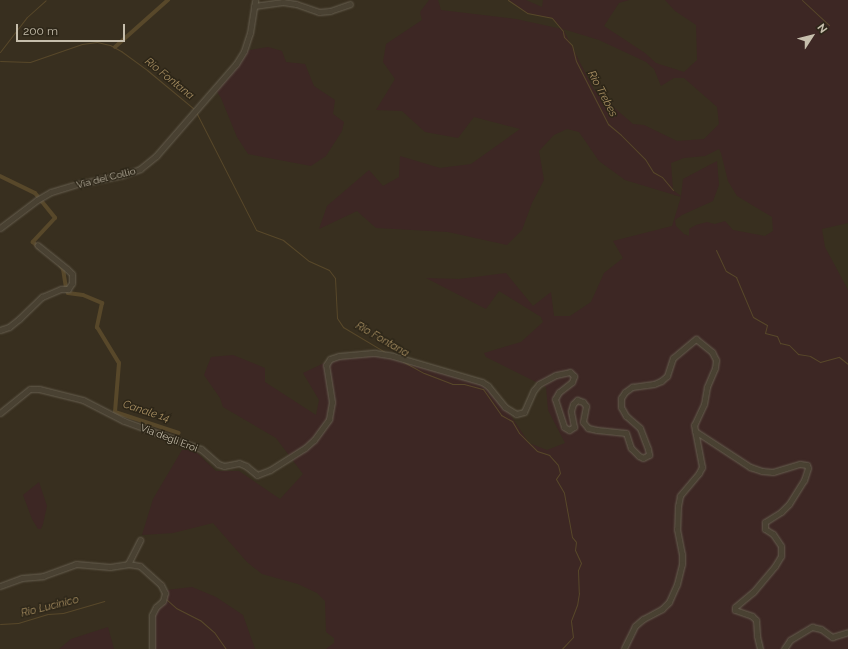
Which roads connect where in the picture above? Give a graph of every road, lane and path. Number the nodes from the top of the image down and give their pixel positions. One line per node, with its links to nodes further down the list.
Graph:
1 (255, 0): 3 (street, Via del Collio)
2 (350, 4): 3 (street)
3 (254, 6): 4 (street, Via del Collio)
4 (0, 228)
5 (37, 245): 6 (street)
6 (0, 330)
7 (0, 413): 8 (street, Via degli Eroi)
8 (695, 431): 14 (street); 15 (street)
9 (140, 540): 10 (street)
10 (128, 564): 11 (street); 13 (street)
11 (0, 586)
12 (848, 632): 16 (street)
13 (152, 649)
14 (624, 649)
15 (760, 649)
16 (784, 649)

